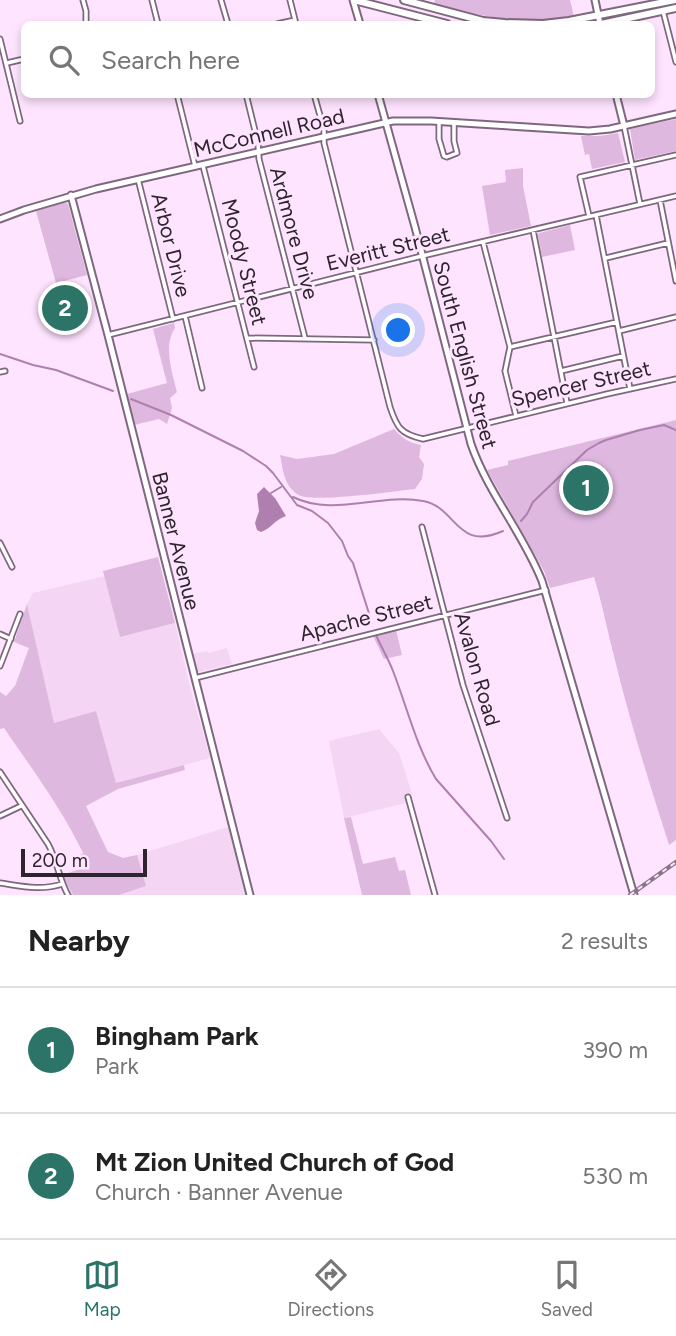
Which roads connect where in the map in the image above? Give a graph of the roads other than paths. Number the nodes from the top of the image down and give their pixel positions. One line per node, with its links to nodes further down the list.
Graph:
1 (83, 0): 12 (street)
2 (152, 0): 13 (street)
3 (221, 0): 14 (street)
4 (290, 0): 15 (street)
5 (354, 0): 16 (street); 17 (main road)
6 (404, 0): 18 (main road)
7 (595, 0): 11 (street)
8 (676, 0): 9 (main road)
9 (661, 5): 10 (main road); 11 (main road); 21 (main road); 24 (street)
10 (676, 8)
11 (598, 16): 19 (main road); 20 (street)
12 (87, 21)
13 (157, 21)
14 (227, 21)
15 (295, 21)
16 (359, 21)
17 (435, 21)
18 (483, 21)
19 (569, 21)
20 (600, 21)
21 (610, 21)
22 (0, 39): 25 (street)
23 (21, 60): 25 (street)
24 (676, 62)
25 (7, 63): 32 (street)
26 (178, 98): 42 (street)
27 (247, 98): 38 (street, Ardmore Drive)
28 (315, 98): 37 (street)
29 (378, 98): 35 (street, South English Street)
30 (617, 98): 36 (street)
31 (676, 114): 36 (street, McConnell Road)
32 (20, 121)
33 (439, 121): 34 (street, McConnell Road); 34 (street); 35 (street, McConnell Road)
34 (454, 122): 36 (street, McConnell Road)
35 (385, 123): 37 (street, McConnell Road); 54 (street, South English Street)
36 (624, 126): 41 (street)
37 (324, 137): 38 (street, McConnell Road); 56 (street)
38 (258, 152): 40 (street, McConnell Road); 58 (street, Ardmore Drive)
39 (676, 155): 41 (street)
40 (203, 164): 42 (street, McConnell Road); 59 (street, Moody Street)
41 (631, 165): 47 (street); 49 (street)
42 (195, 166): 43 (street, McConnell Road)
43 (138, 179): 44 (street, McConnell Road); 62 (street, Arbor Drive)
44 (71, 195): 50 (street, McConnell Road); 65 (street, Banner Avenue)
45 (676, 196): 46 (street, Everitt Street)
46 (660, 200): 47 (street, Everitt Street); 53 (street)
47 (640, 204): 48 (street, Everitt Street)
48 (596, 215): 49 (street, Everitt Street); 55 (street)
49 (589, 216): 51 (street, Everitt Street)
50 (0, 219)
51 (533, 230): 52 (street, Everitt Street); 66 (street)
52 (483, 242): 54 (street, Everitt Street); 70 (street)
53 (668, 243): 55 (street); 57 (street)
54 (422, 256): 56 (street, Everitt Street); 79 (street, South English Street)
55 (605, 258): 63 (street)
56 (357, 273): 58 (street, Everitt Street); 69 (street)
57 (676, 281)
58 (292, 290): 59 (street, Everitt Street); 68 (street, Ardmore Drive)
59 (238, 303): 60 (street, Everitt Street); 67 (street, Moody Street)
60 (185, 316): 62 (street, Everitt Street); 75 (street, Arbor Drive)
61 (676, 317): 64 (street)
62 (173, 319): 65 (street, Everitt Street)
63 (617, 322): 64 (street); 66 (street)
64 (619, 331): 71 (street)
65 (108, 335): 89 (street, Banner Avenue)
66 (554, 337): 70 (street); 73 (street)
67 (247, 338): 68 (street); 72 (street, Moody Street)
68 (305, 338): 69 (street)
69 (374, 340): 79 (street, Spencer Street)
70 (510, 347): 78 (street)
71 (623, 356): 73 (street); 76 (street)
72 (254, 367)
73 (561, 371): 77 (street)
74 (676, 379): 76 (street, Spencer Street)
75 (202, 388)
76 (630, 389): 77 (street, Spencer Street)
77 (567, 403): 78 (street, Spencer Street)
78 (516, 415): 79 (street, Spencer Street)
79 (466, 427): 83 (street, South English Street)
80 (422, 527): 85 (street, Avalon Road)
81 (0, 543): 82 (street)
82 (12, 567)
83 (546, 590): 85 (street, Apache Street); 100 (street, South English Street)
84 (20, 614): 87 (street)
85 (444, 615): 89 (street, Apache Street); 94 (street, Avalon Road)
86 (0, 634): 87 (street)
87 (11, 639): 88 (street)
88 (0, 666)
89 (195, 678): 98 (street, Banner Avenue)
90 (0, 772): 92 (street)
91 (408, 797): 99 (street)
92 (21, 806): 93 (street); 96 (street)
93 (0, 816)
94 (507, 818)
95 (0, 883): 96 (street)
96 (62, 884): 97 (street)
97 (68, 895)
98 (250, 895)
99 (435, 895)
100 (634, 895)

